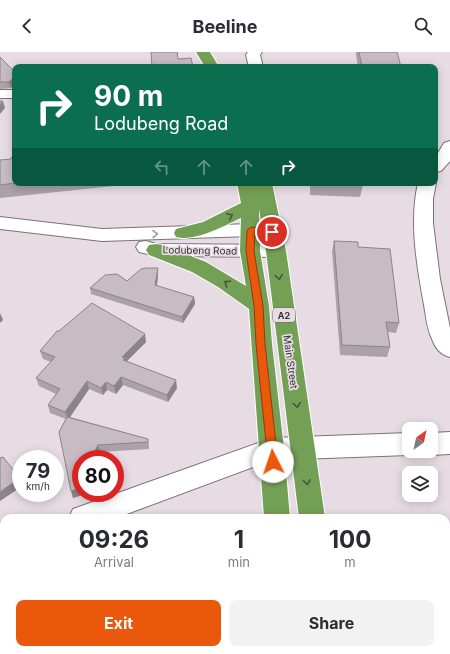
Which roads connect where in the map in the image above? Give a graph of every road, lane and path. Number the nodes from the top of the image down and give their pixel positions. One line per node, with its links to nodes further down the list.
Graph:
1 (203, 52): 3 (highway)
2 (255, 52): 4 (street)
3 (210, 64)
4 (255, 64)
5 (0, 94): 6 (street)
6 (12, 94)
7 (247, 186): 10 (highway, A2)
8 (264, 186): 15 (highway, Main Street / A2)
9 (426, 186): 19 (street)
10 (250, 206): 12 (highway, A2); 13 (highway, one-way to 10)
11 (0, 223): 14 (street, Lodubeng Road)
12 (251, 230): 13 (street, Lodubeng Road); 15 (street, Lodubeng Road); 17 (highway, A2)
13 (183, 233): 14 (street, Lodubeng Road, one-way to 13)
14 (102, 235): 16 (street, Lodubeng Road)
15 (274, 241): 17 (street, Lodubeng Road); 23 (highway, Main Street / A2, one-way to 23)
16 (156, 250): 17 (street, Lodubeng Road); 18 (highway, one-way to 16)
17 (250, 251): 18 (highway, A2)
18 (259, 306): 24 (highway, A2)
19 (450, 349)
20 (450, 443): 22 (street)
21 (402, 444): 23 (street)
22 (438, 444)
23 (302, 447): 24 (street); 27 (highway, Main Street / A2, one-way to 27)
24 (272, 448): 25 (street); 26 (highway, A2)
25 (93, 514)
26 (277, 514)
27 (311, 514)

